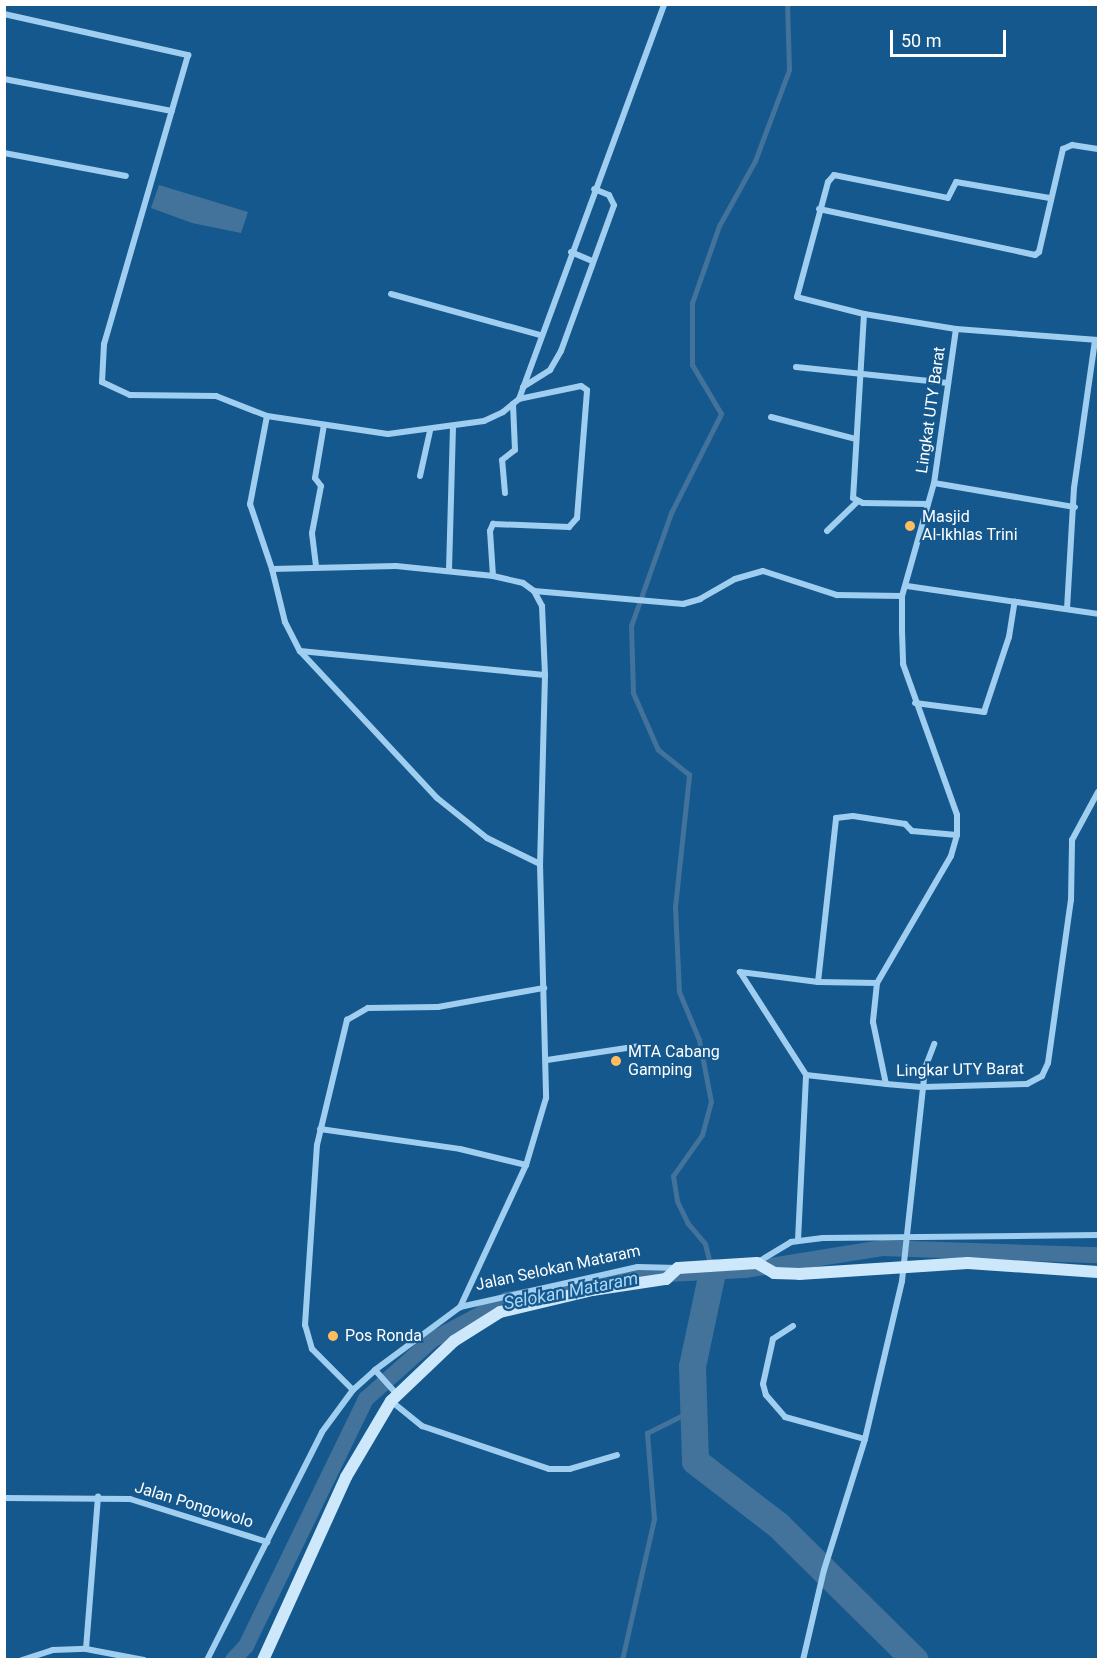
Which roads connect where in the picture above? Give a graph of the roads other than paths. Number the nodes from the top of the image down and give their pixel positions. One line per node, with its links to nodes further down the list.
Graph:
1 (663, 4): 8 (street)
2 (4, 14): 4 (street)
3 (4, 79): 4 (street)
4 (172, 111): 24 (street)
5 (1098, 149): 9 (street)
6 (4, 153): 7 (street)
7 (126, 176)
8 (594, 189): 11 (street); 12 (street)
9 (1050, 198): 10 (street); 10 (street)
10 (819, 209): 14 (street)
11 (571, 252): 12 (street); 16 (street)
12 (592, 261): 21 (street)
13 (391, 294): 16 (street)
14 (864, 314): 15 (street); 19 (street)
15 (956, 329): 17 (street, Lingkat UTY Barat); 20 (street, Lingkat UTY Barat)
16 (540, 334): 21 (street)
17 (1097, 340): 35 (street)
18 (796, 367): 19 (street)
19 (859, 372): 20 (street); 29 (street)
20 (948, 383): 31 (street, Lingkat UTY Barat)
21 (523, 387): 22 (street)
22 (519, 399): 23 (street); 40 (street)
23 (513, 404): 27 (street); 32 (street)
24 (267, 416): 26 (street); 38 (street)
25 (771, 417): 29 (street)
26 (324, 425): 28 (street); 37 (street)
27 (453, 427): 28 (street); 39 (street)
28 (430, 431): 30 (street)
29 (856, 439): 33 (street)
30 (420, 476)
31 (934, 483): 34 (street, Lingkat UTY Barat); 35 (street)
32 (505, 493)
33 (857, 502): 34 (street); 36 (street)
34 (928, 504): 41 (street, Lingkat UTY Barat)
35 (1075, 507): 45 (street)
36 (827, 531)
37 (316, 566): 38 (street); 39 (street)
38 (273, 569): 47 (street)
39 (450, 570): 40 (street)
40 (494, 576): 42 (street)
41 (908, 586): 43 (street, Lingkat UTY Barat); 44 (street)
42 (534, 591): 43 (street); 48 (street)
43 (902, 596): 49 (street, Lingkar UTY Barat)
44 (1015, 601): 45 (street); 49 (street)
45 (1067, 609): 46 (street)
46 (1098, 614)
47 (300, 651): 48 (street); 52 (street)
48 (545, 675): 52 (street)
49 (915, 703): 51 (street, Lingkar UTY Barat)
50 (1098, 792): 61 (street, Lingkar UTY Barat)
51 (957, 834): 53 (street); 54 (street, Lingkar UTY Barat)
52 (540, 864): 55 (street)
53 (818, 982): 54 (street); 59 (street)
54 (877, 983): 60 (street, Lingkar UTY Barat)
55 (544, 988): 58 (street); 62 (street)
56 (934, 1044): 61 (street)
57 (640, 1046): 58 (street)
58 (547, 1060): 63 (street)
59 (806, 1075): 60 (street); 66 (street)
60 (886, 1084): 61 (street, Lingkar UTY Barat)
61 (924, 1088): 65 (street)
62 (320, 1129): 63 (street); 74 (street)
63 (526, 1165): 71 (street)
64 (1098, 1235): 65 (street)
65 (909, 1236): 66 (street); 67 (street)
66 (798, 1240): 68 (street)
67 (904, 1263): 68 (street); 70 (street); 76 (street)
68 (751, 1264): 69 (street, Jalan Selokan Mataram)
69 (676, 1272): 71 (street, Jalan Selokan Mataram); 75 (street)
70 (1098, 1272)
71 (460, 1307): 73 (street, Jalan Selokan Mataram)
72 (793, 1326): 76 (street)
73 (377, 1373): 74 (street, Jalan Selokan Mataram); 75 (street)
74 (353, 1390): 80 (street, Jalan Selokan Mataram)
75 (393, 1394): 77 (street); 85 (street)
76 (865, 1439): 86 (street)
77 (616, 1455)
78 (98, 1496): 79 (street, Jalan Pongowolo); 80 (street, Jalan Pongowolo); 81 (street)
79 (5, 1500)
80 (267, 1542): 84 (street, Jalan Selokan Mataram)
81 (86, 1649): 82 (street); 83 (street)
82 (22, 1659)
83 (144, 1659)
84 (207, 1659)
85 (263, 1659)
86 (802, 1659)

